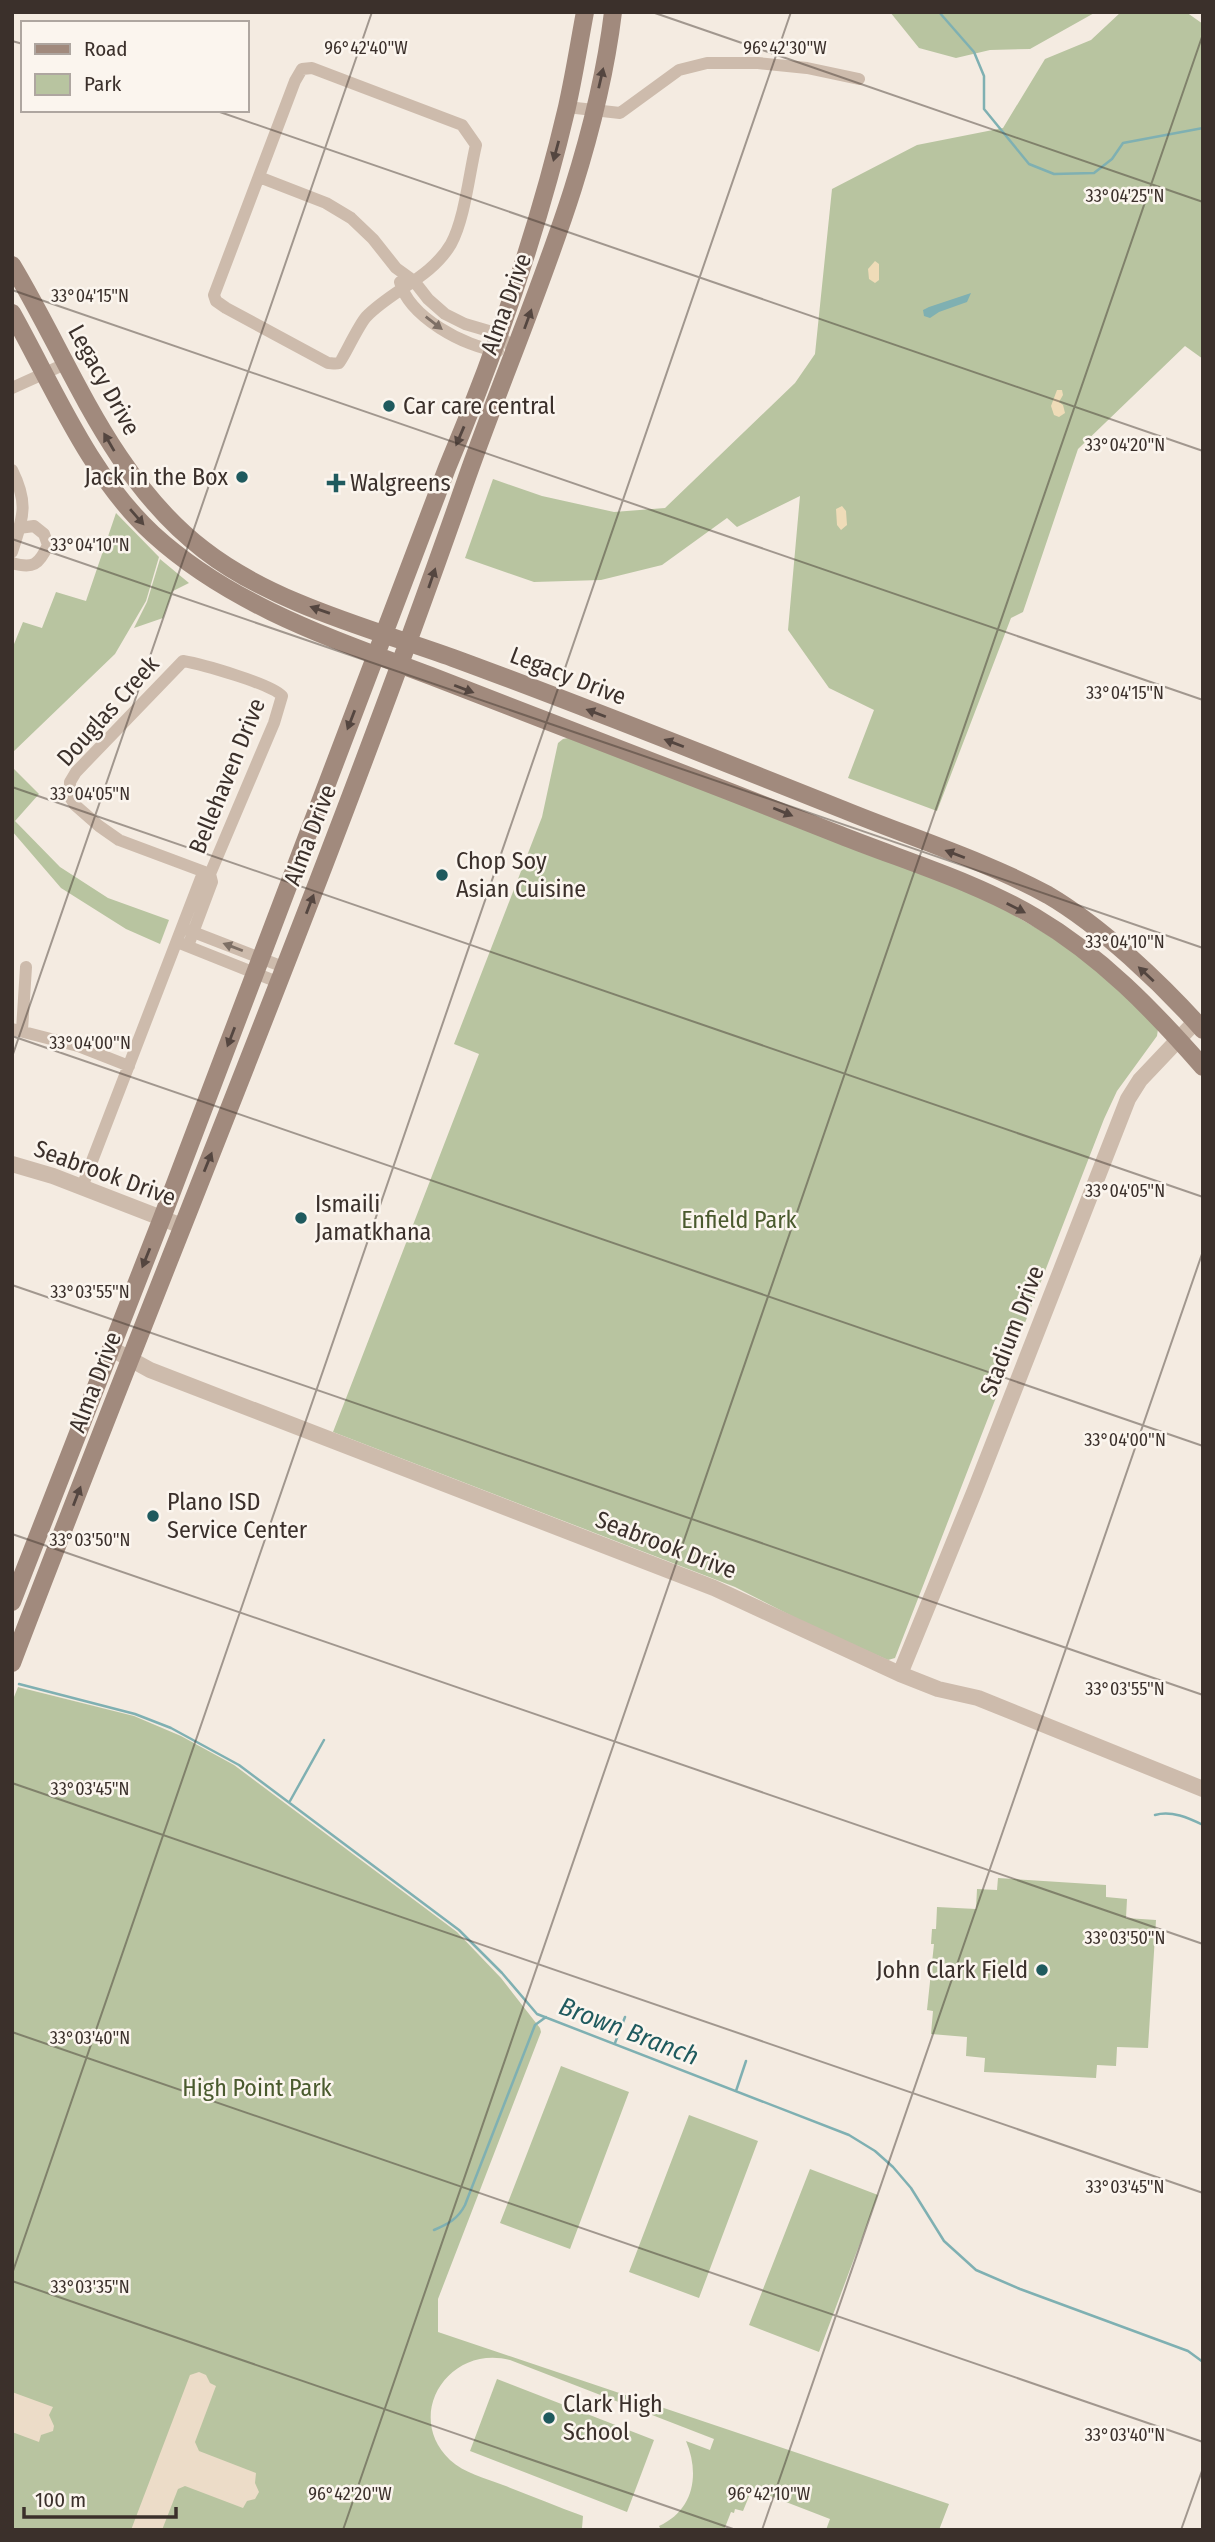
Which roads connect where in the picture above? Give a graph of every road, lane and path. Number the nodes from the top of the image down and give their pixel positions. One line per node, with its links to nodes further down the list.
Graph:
1 (585, 12): 4 (main road, Alma Drive)
2 (613, 12): 5 (main road, Alma Drive, one-way to 2)
3 (859, 79): 5 (street)
4 (567, 107): 5 (street); 12 (main road, Alma Drive, one-way to 12)
5 (593, 111): 13 (main road, Alma Drive, one-way to 5)
6 (259, 177): 8 (street); 9 (street); 10 (street)
7 (12, 265): 14 (main road, Legacy Drive)
8 (396, 268): 9 (street); 10 (street)
9 (414, 281): 10 (street); 12 (street)
10 (402, 290): 12 (street, one-way to 12)
11 (12, 313): 15 (main road, Legacy Drive)
12 (497, 342): 13 (street); 17 (main road, Alma Drive, one-way to 17)
13 (515, 351): 19 (main road, Alma Drive)
14 (65, 364): 15 (street); 21 (main road, Legacy Drive, one-way to 14)
15 (43, 372): 16 (street); 23 (main road, Legacy Drive, one-way to 23)
16 (12, 388)
17 (447, 468): 19 (main road); 25 (main road, Alma Drive)
18 (12, 470): 20 (street)
19 (468, 476): 26 (main road, Alma Drive, one-way to 19)
20 (19, 528): 22 (street); 24 (street)
21 (202, 549): 23 (main road); 25 (main road, Legacy Drive, one-way to 21)
22 (12, 552)
23 (189, 562): 27 (main road, Legacy Drive)
24 (12, 563)
25 (385, 633): 26 (main road, Legacy Drive); 27 (main road, Alma Drive)
26 (410, 642): 29 (main road, Alma Drive); 30 (main road, Legacy Drive)
27 (375, 656): 29 (main road, Legacy Drive); 34 (main road, Alma Drive, one-way to 34)
28 (183, 661): 36 (street, Bellehaven Drive); 36 (street, Douglas Creek)
29 (400, 665): 31 (main road, Legacy Drive, one-way to 31); 35 (main road, Alma Drive)
30 (569, 703): 31 (main road); 32 (main road, Legacy Drive, one-way to 30)
31 (561, 726): 33 (main road, Legacy Drive)
32 (726, 763): 33 (main road); 42 (main road, Legacy Drive, one-way to 32)
33 (720, 787): 44 (main road, Legacy Drive, one-way to 44)
34 (305, 841): 35 (main road); 39 (main road, Alma Drive)
35 (331, 848): 41 (main road, Alma Drive, one-way to 35)
36 (210, 874): 37 (street, Bellehaven Drive)
37 (187, 929): 38 (street, Bellehaven Drive); 39 (street, one-way to 37)
38 (181, 944): 39 (street); 45 (street, Bellehaven Drive)
39 (258, 966): 41 (street); 49 (main road, Alma Drive, one-way to 49)
40 (26, 967): 43 (street)
41 (283, 976): 50 (main road, Alma Drive, one-way to 41)
42 (1199, 1026): 44 (street, Stadium Drive)
43 (17, 1030): 45 (street)
44 (1178, 1039): 46 (main road, Legacy Drive); 57 (street, Stadium Drive)
45 (129, 1066): 48 (street, Bellehaven Drive)
46 (1203, 1067)
47 (12, 1164): 48 (street, Seabrook Drive)
48 (82, 1187): 49 (street, Seabrook Drive)
49 (162, 1218): 50 (street, Seabrook Drive); 51 (main road, Alma Drive, one-way to 51)
50 (182, 1226): 52 (main road, Alma Drive)
51 (110, 1348): 52 (street, Seabrook Drive); 53 (main road, Alma Drive)
52 (130, 1359): 54 (main road, Alma Drive, one-way to 52); 57 (street, Seabrook Drive)
53 (22, 1577): 54 (main road); 55 (main road, Alma Drive)
54 (43, 1582): 56 (main road, Alma Drive)
55 (12, 1602)
56 (12, 1662)
57 (900, 1674): 58 (street, Seabrook Drive)
58 (1203, 1789)

